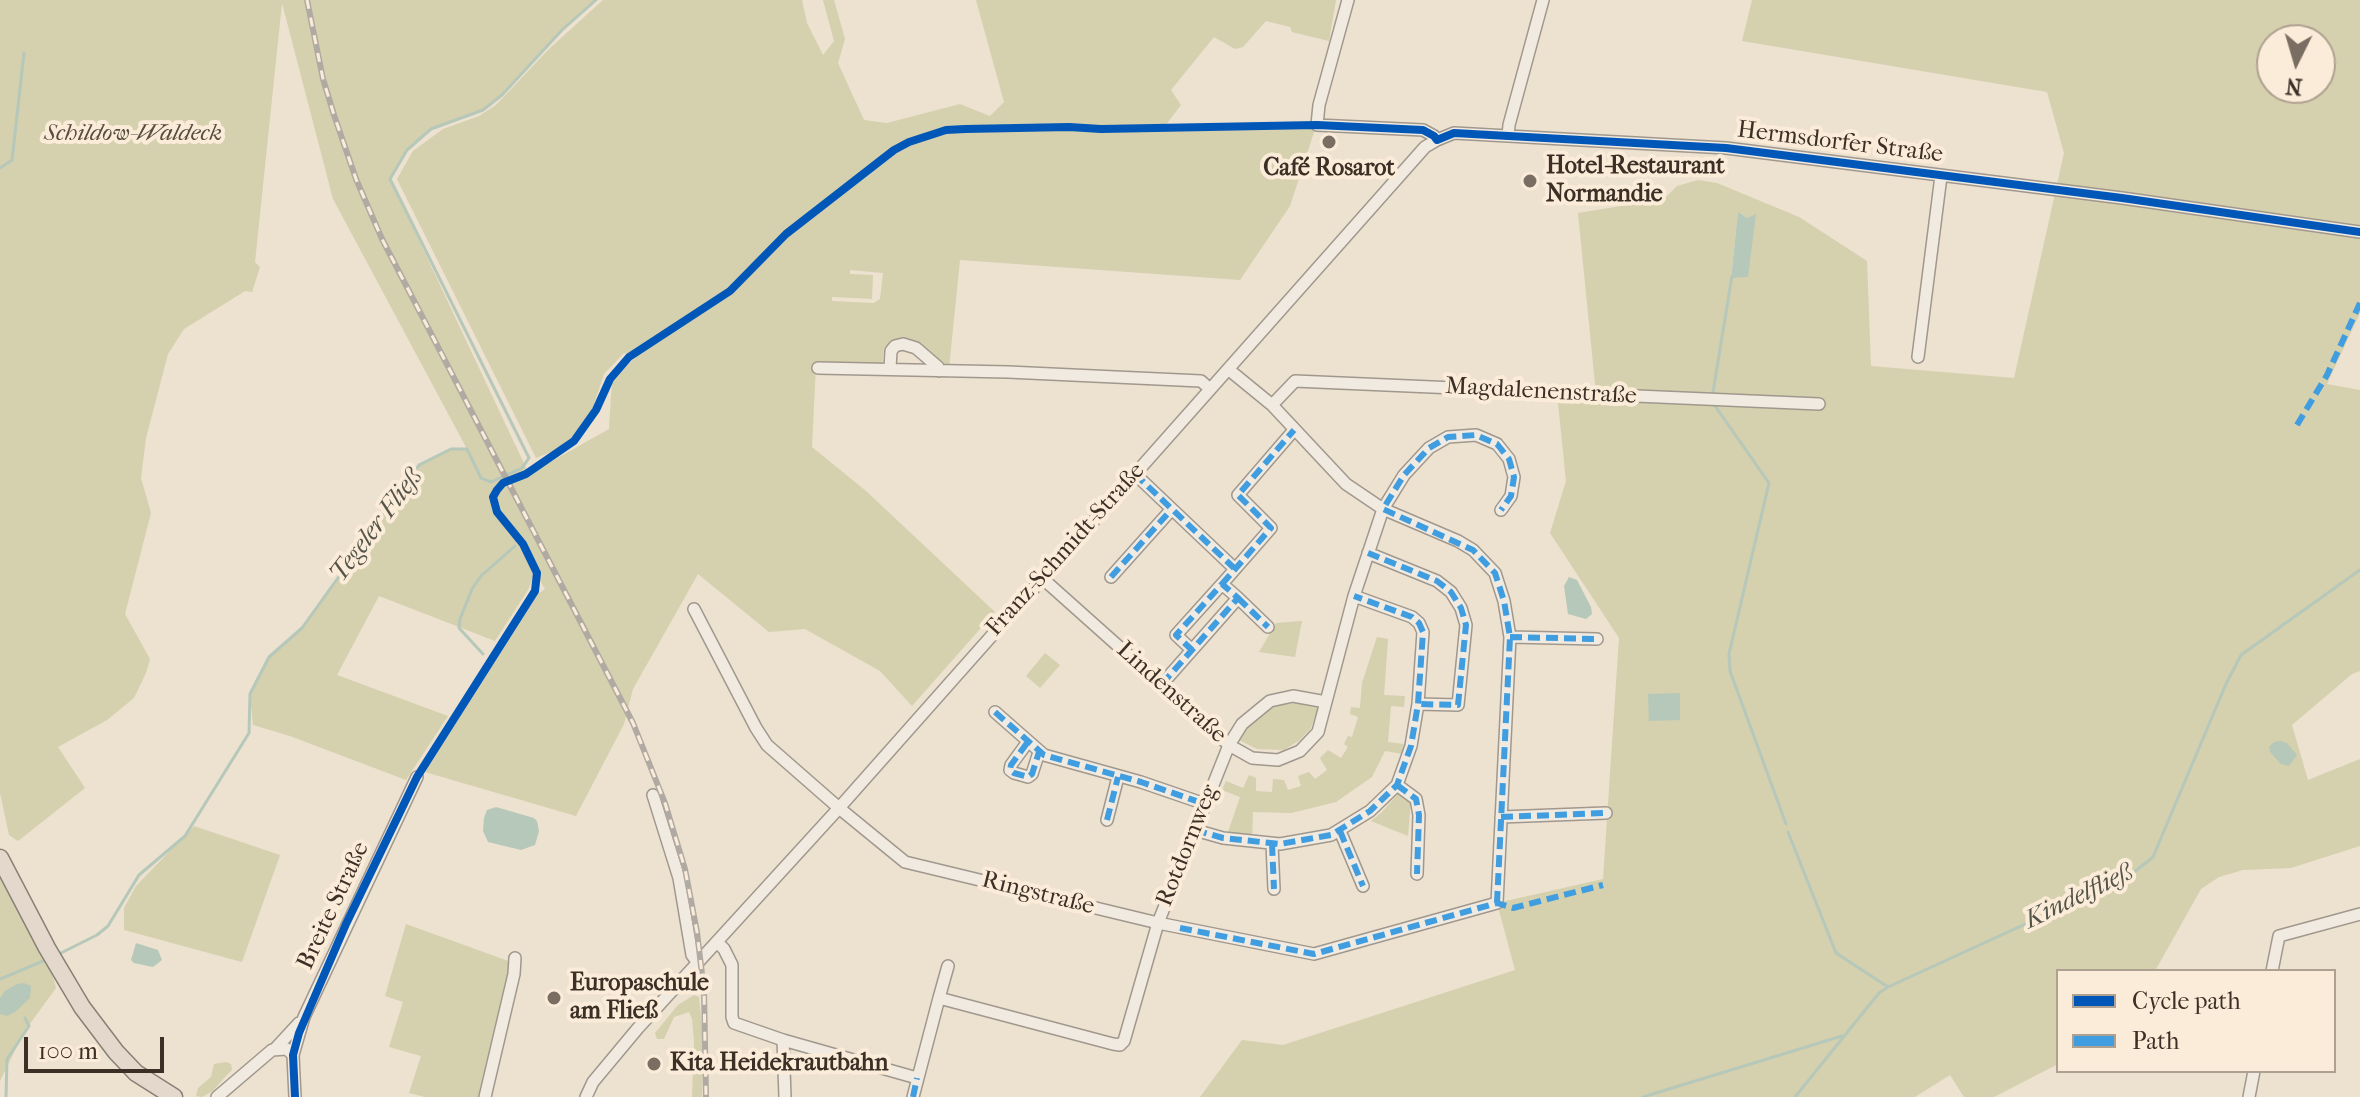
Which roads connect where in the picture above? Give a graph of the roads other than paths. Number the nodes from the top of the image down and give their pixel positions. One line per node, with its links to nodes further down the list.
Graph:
1 (1348, 0): 4 (street, Hermsdorfer Straße)
2 (1543, 0): 3 (street)
3 (1508, 136): 4 (street, Hermsdorfer Straße); 5 (street, Hermsdorfer Straße)
4 (1437, 140): 10 (street, Franz-Schmidt-Straße)
5 (1941, 176): 6 (street, Hermsdorfer Straße); 7 (street)
6 (2360, 232)
7 (1918, 357)
8 (818, 368): 9 (street)
9 (890, 368): 11 (street); 11 (street)
10 (1228, 369): 12 (street, Franz-Schmidt-Straße); 14 (street)
11 (939, 371): 12 (street)
12 (1210, 389): 16 (street, Franz-Schmidt-Straße)
13 (1819, 404): 14 (street, Magdalenenstraße)
14 (1272, 405): 15 (street)
15 (1294, 430): 17 (street); 21 (street)
16 (1135, 474): 18 (street); 23 (street, Franz-Schmidt-Straße)
17 (1383, 509): 19 (street, Lindenstraße); 20 (street, Lindenstraße); 29 (street)
18 (1171, 510): 21 (street); 22 (street)
19 (1501, 510)
20 (1368, 553): 25 (street, Lindenstraße); 34 (street)
21 (1234, 568): 24 (street)
22 (1111, 577)
23 (1042, 578): 32 (street, Lindenstraße); 44 (street, Franz-Schmidt-Straße)
24 (1222, 584): 26 (street); 31 (street)
25 (1354, 596): 33 (street, Lindenstraße); 34 (street)
26 (1238, 598): 28 (street); 31 (street)
27 (694, 609): 44 (street, Ringstraße)
28 (1268, 627)
29 (1510, 637): 30 (street); 46 (street)
30 (1597, 639)
31 (1192, 650): 32 (street)
32 (1162, 684): 37 (street, Lindenstraße)
33 (1326, 702): 37 (street, Rotdornweg); 37 (street, Lindenstraße)
34 (1418, 704): 41 (street)
35 (995, 712): 36 (street)
36 (1027, 743): 38 (street); 38 (street)
37 (1229, 745): 43 (street, Rotdornweg)
38 (1039, 752): 40 (street)
39 (417, 777): 63 (street, Breite Straße)
40 (1118, 777): 43 (street); 47 (street)
41 (1397, 785): 49 (street); 52 (street)
42 (653, 795): 59 (street)
43 (1205, 804): 48 (street, Rotdornweg)
44 (839, 808): 56 (street, Ringstraße); 57 (street, Franz-Schmidt-Straße)
45 (1606, 813): 46 (street)
46 (1501, 817): 56 (street, Ringstraße)
47 (1107, 820)
48 (1195, 830): 50 (street); 56 (street, Rotdornweg)
49 (1340, 831): 50 (street); 53 (street)
50 (1272, 844): 54 (street)
51 (3, 864): 69 (main road)
52 (1417, 874)
53 (1363, 886)
54 (1274, 889)
55 (2360, 914): 61 (street)
56 (1158, 923): 62 (street, Rotdornweg)
57 (718, 943): 59 (street, Franz-Schmidt-Straße); 64 (street)
58 (515, 958): 72 (street)
59 (698, 963): 73 (street, Franz-Schmidt-Straße)
60 (948, 966): 62 (street)
61 (2272, 969)
62 (939, 998): 68 (street)
63 (304, 1017): 65 (street, Breite Straße); 66 (street, Breite Straße)
64 (783, 1040): 68 (street); 74 (street)
65 (275, 1049): 66 (street); 70 (street, Breite Straße)
66 (293, 1055): 71 (street, Breite Straße)
67 (2254, 1073): 76 (street)
68 (917, 1078): 75 (street)
69 (174, 1097)
70 (217, 1097)
71 (295, 1097)
72 (485, 1097)
73 (586, 1097)
74 (785, 1097)
75 (913, 1097)
76 (2249, 1097)

